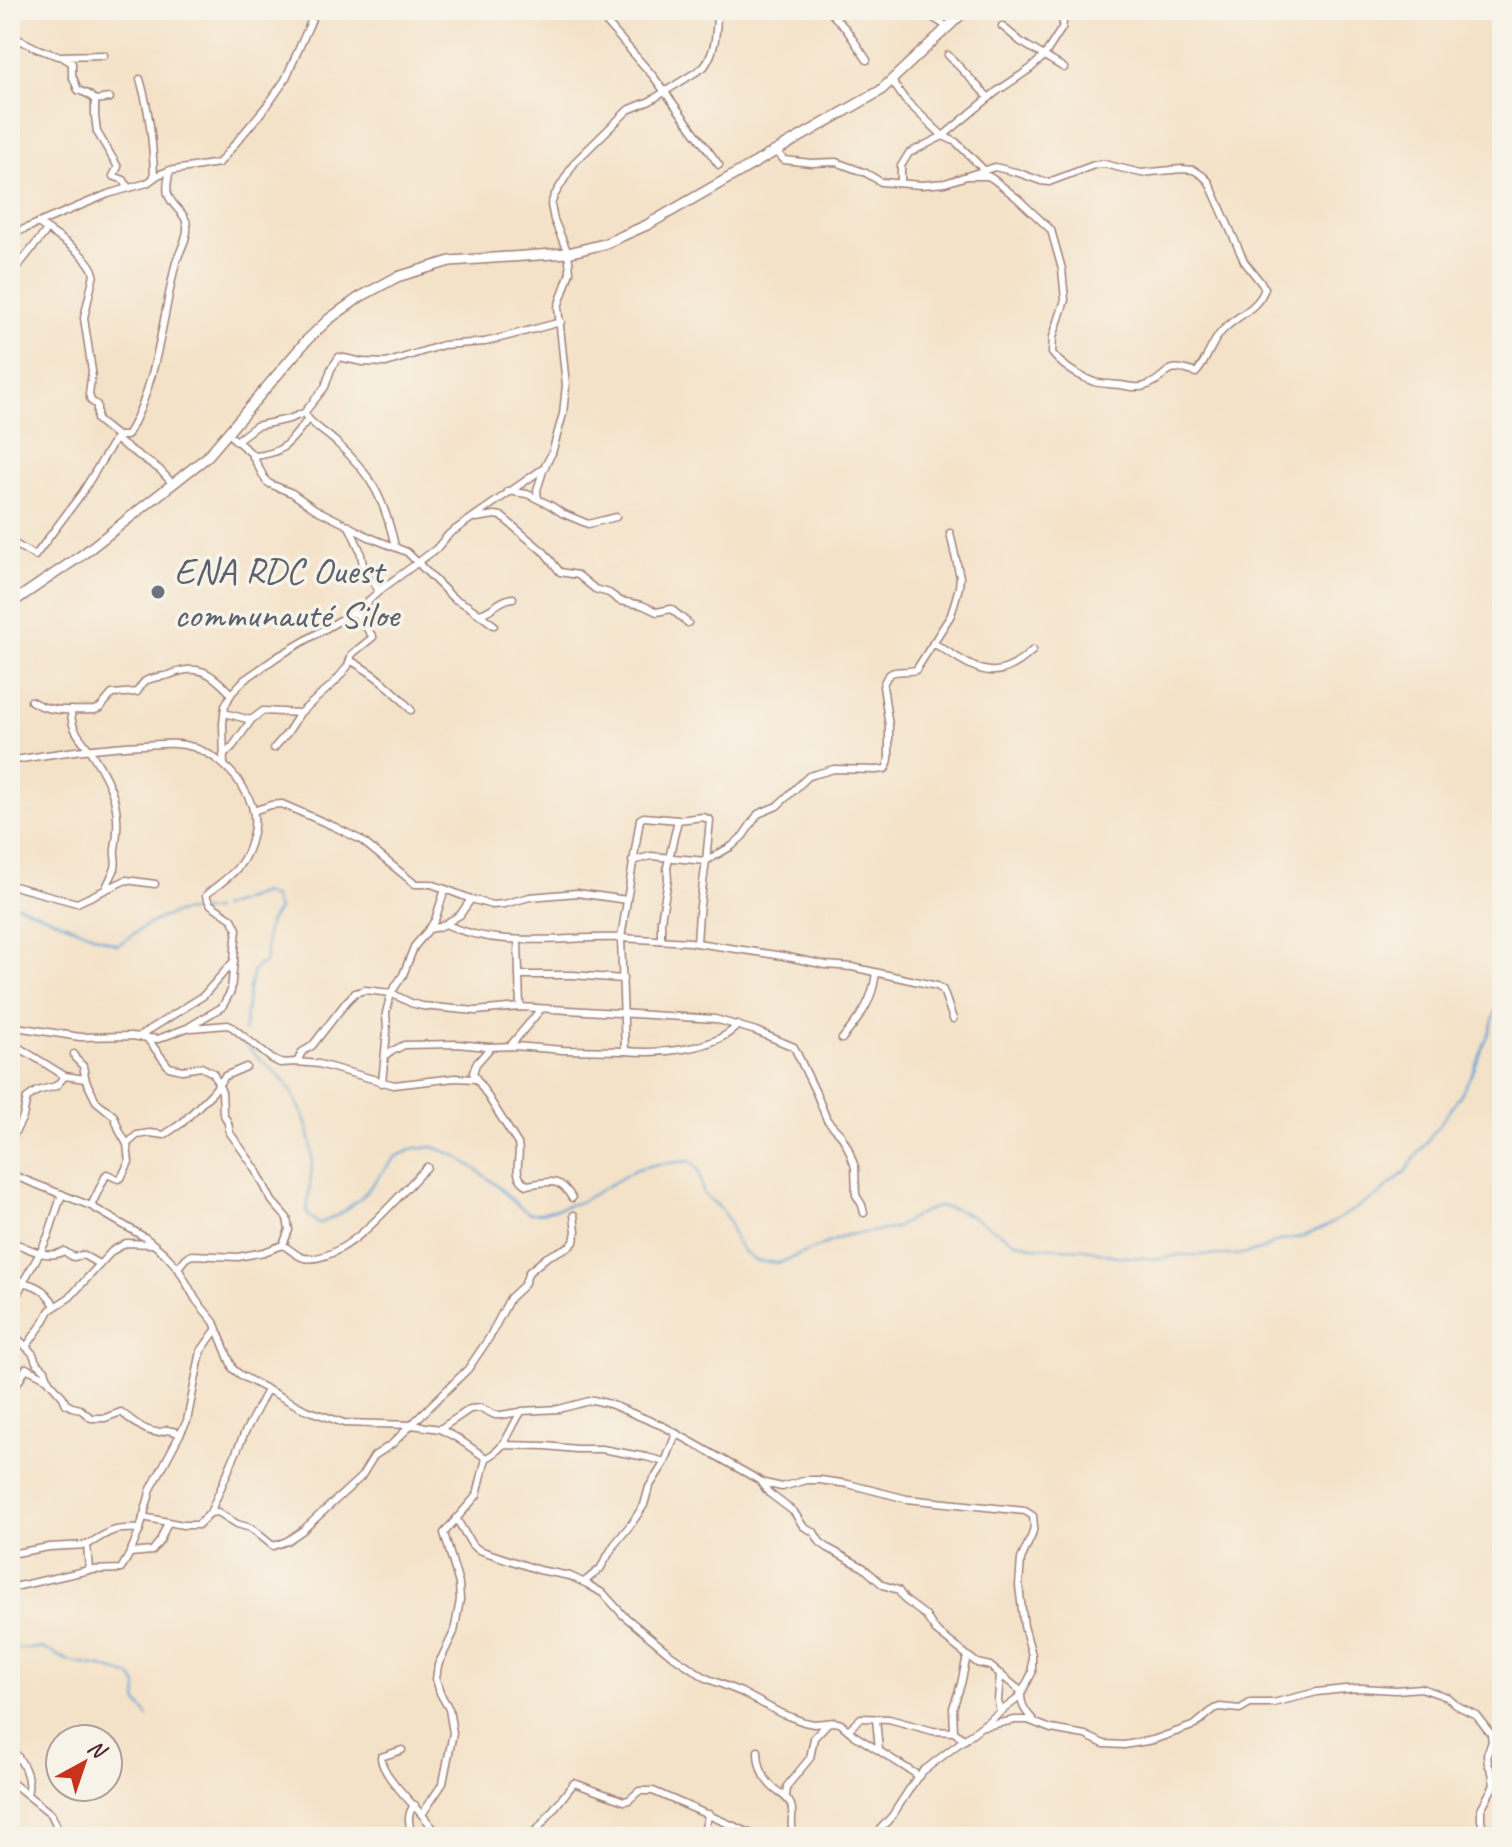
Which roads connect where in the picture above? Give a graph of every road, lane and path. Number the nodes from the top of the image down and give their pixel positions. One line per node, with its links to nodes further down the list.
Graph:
1 (316, 10): 28 (street)
2 (593, 10): 9 (street)
3 (625, 10): 9 (street)
4 (828, 10): 17 (street)
5 (925, 10): 11 (street)
6 (966, 10): 11 (main road)
7 (1059, 10): 16 (street)
8 (717, 17): 21 (street)
9 (605, 21): 21 (street)
10 (1002, 26): 16 (street)
11 (948, 27): 20 (main road)
12 (10, 35): 15 (street)
13 (104, 55): 15 (street)
14 (948, 55): 23 (street)
15 (58, 56): 24 (street)
16 (1044, 56): 18 (street); 23 (street)
17 (867, 60)
18 (1064, 68)
19 (140, 79): 31 (street)
20 (892, 81): 25 (street); 26 (main road)
21 (665, 92): 27 (street); 37 (street)
22 (110, 98): 24 (street)
23 (989, 98): 25 (street)
24 (95, 100): 33 (street)
25 (943, 136): 29 (street); 32 (street)
26 (776, 151): 32 (street); 37 (main road)
27 (719, 165)
28 (170, 170): 31 (street); 42 (street)
29 (984, 170): 30 (street); 30 (street)
30 (968, 176): 32 (street)
31 (154, 177): 33 (street)
32 (901, 183)
33 (128, 188): 34 (street)
34 (38, 223): 35 (street); 36 (street)
35 (47, 230): 38 (street); 42 (street)
36 (10, 235)
37 (568, 253): 39 (street); 41 (main road)
38 (10, 276)
39 (561, 322): 40 (street); 45 (street)
40 (306, 416): 43 (street); 44 (street); 54 (street)
41 (227, 434): 43 (street); 46 (main road)
42 (117, 438): 46 (street); 53 (street)
43 (236, 441): 44 (street)
44 (253, 456): 51 (street)
45 (544, 468): 47 (street); 48 (street)
46 (172, 483): 58 (main road)
47 (508, 491): 48 (street); 50 (street)
48 (538, 499): 49 (street)
49 (616, 517)
50 (473, 518): 55 (street); 61 (street)
51 (349, 526): 54 (street); 56 (street)
52 (950, 533): 63 (street)
53 (10, 541)
54 (395, 546): 55 (street)
55 (417, 564): 56 (street); 60 (street)
56 (379, 591): 59 (street)
57 (513, 598): 60 (street)
58 (10, 604)
59 (355, 612): 65 (street); 66 (street)
60 (479, 614): 62 (street)
61 (688, 623)
62 (494, 625)
63 (933, 643): 64 (street); 82 (street)
64 (1033, 650)
65 (350, 660): 69 (street); 71 (street)
66 (231, 694): 68 (street); 70 (street)
67 (31, 701): 68 (street)
68 (71, 710): 73 (street)
69 (411, 710)
70 (224, 713): 72 (street); 75 (street)
71 (300, 713): 72 (street); 74 (street)
72 (252, 719): 75 (street)
73 (88, 748): 76 (street); 77 (street); 86 (street)
74 (274, 748)
75 (223, 756): 77 (street)
76 (10, 761)
77 (224, 765): 78 (street)
78 (253, 811): 85 (street); 95 (street)
79 (678, 820): 80 (street); 81 (street); 82 (street)
80 (671, 858): 81 (street); 82 (street); 93 (street)
81 (632, 861): 88 (street)
82 (706, 861): 94 (street)
83 (155, 884): 86 (street)
84 (10, 885): 86 (street)
85 (445, 889): 87 (street); 90 (street)
86 (105, 890)
87 (471, 899): 88 (street); 89 (street)
88 (627, 900): 91 (street)
89 (445, 924): 90 (street); 92 (street)
90 (429, 929): 99 (street)
91 (621, 938): 92 (street); 93 (street); 98 (street)
92 (518, 940): 97 (street)
93 (661, 940): 94 (street)
94 (697, 943): 96 (street)
95 (234, 961): 106 (street); 107 (street)
96 (876, 973): 103 (street); 108 (street)
97 (519, 975): 98 (street); 100 (street)
98 (623, 979): 102 (street)
99 (391, 993): 100 (street); 114 (street); 115 (street)
100 (520, 1007): 101 (street)
101 (541, 1008): 102 (street); 110 (street)
102 (624, 1014): 104 (street); 112 (street)
103 (953, 1019)
104 (738, 1025): 112 (street); 129 (street)
105 (10, 1026): 107 (street)
106 (187, 1028): 107 (street); 115 (street)
107 (142, 1037): 120 (street)
108 (842, 1039)
109 (10, 1042): 117 (street)
110 (510, 1046): 111 (street); 112 (street)
111 (492, 1047): 114 (street); 119 (street)
112 (625, 1051)
113 (74, 1054): 118 (street)
114 (385, 1055): 121 (street)
115 (297, 1062): 121 (street)
116 (246, 1067): 120 (street)
117 (65, 1076): 118 (street); 122 (street)
118 (85, 1079): 123 (street)
119 (476, 1079): 121 (street); 127 (street)
120 (219, 1083): 123 (street); 133 (street)
121 (382, 1083)
122 (10, 1142)
123 (127, 1144): 128 (street)
124 (427, 1167): 133 (street)
125 (10, 1174): 126 (street)
126 (62, 1194): 128 (street); 134 (street)
127 (572, 1198)
128 (91, 1206): 132 (street)
129 (864, 1213)
130 (574, 1215): 150 (street)
131 (10, 1241): 134 (street)
132 (154, 1244): 135 (street); 136 (street)
133 (283, 1245): 136 (street)
134 (40, 1253): 135 (street); 138 (street)
135 (99, 1264): 139 (street)
136 (178, 1268): 142 (street)
137 (10, 1280): 138 (street)
138 (23, 1282): 139 (street); 140 (street)
139 (55, 1306): 143 (street)
140 (10, 1313)
141 (10, 1330): 143 (street)
142 (216, 1330): 147 (street); 152 (street)
143 (26, 1347): 144 (street)
144 (33, 1354): 145 (street); 146 (street)
145 (26, 1368): 146 (street); 148 (street)
146 (48, 1379): 152 (street)
147 (267, 1390): 150 (street); 158 (street)
148 (10, 1392)
149 (522, 1411): 151 (street); 153 (street); 154 (street)
150 (412, 1425): 151 (street); 158 (street)
151 (440, 1429): 155 (street)
152 (181, 1433): 159 (street)
153 (676, 1434): 156 (street); 157 (street)
154 (502, 1445): 155 (street); 156 (street)
155 (486, 1458): 160 (street)
156 (665, 1462): 167 (street)
157 (759, 1480): 169 (street); 171 (street)
158 (210, 1513): 161 (street)
159 (143, 1517): 161 (street); 162 (street)
160 (456, 1518): 167 (street); 189 (street)
161 (168, 1522): 164 (street)
162 (140, 1529): 163 (street); 164 (street)
163 (87, 1545): 165 (street); 166 (street)
164 (130, 1553): 166 (street)
165 (10, 1554)
166 (89, 1570): 168 (street)
167 (584, 1582): 174 (street)
168 (10, 1588)
169 (967, 1656): 170 (street); 178 (street)
170 (1000, 1674): 171 (street); 172 (street)
171 (1022, 1693): 172 (street); 175 (street)
172 (1000, 1712): 176 (street)
173 (876, 1719): 177 (street); 178 (street); 182 (street)
174 (829, 1722): 177 (street); 187 (street)
175 (1037, 1723): 176 (street); 191 (street)
176 (982, 1727): 179 (street)
177 (848, 1730): 182 (street)
178 (954, 1732): 179 (street)
179 (965, 1740): 184 (street)
180 (10, 1749): 186 (street)
181 (402, 1750): 188 (street)
182 (879, 1750): 184 (street)
183 (758, 1751): 187 (street)
184 (919, 1776): 203 (street)
185 (10, 1781): 186 (street)
186 (27, 1794): 194 (street)
187 (786, 1797): 202 (street)
188 (415, 1805): 189 (street); 195 (street)
189 (423, 1813): 196 (street)
190 (709, 1814): 199 (street); 200 (street); 201 (street)
191 (1484, 1831)
192 (10, 1836): 193 (street)
193 (19, 1837)
194 (62, 1837)
195 (412, 1837)
196 (439, 1837)
197 (498, 1837): 198 (street)
198 (514, 1837)
199 (524, 1837)
200 (702, 1837)
201 (759, 1837)
202 (795, 1837)
203 (873, 1837)

